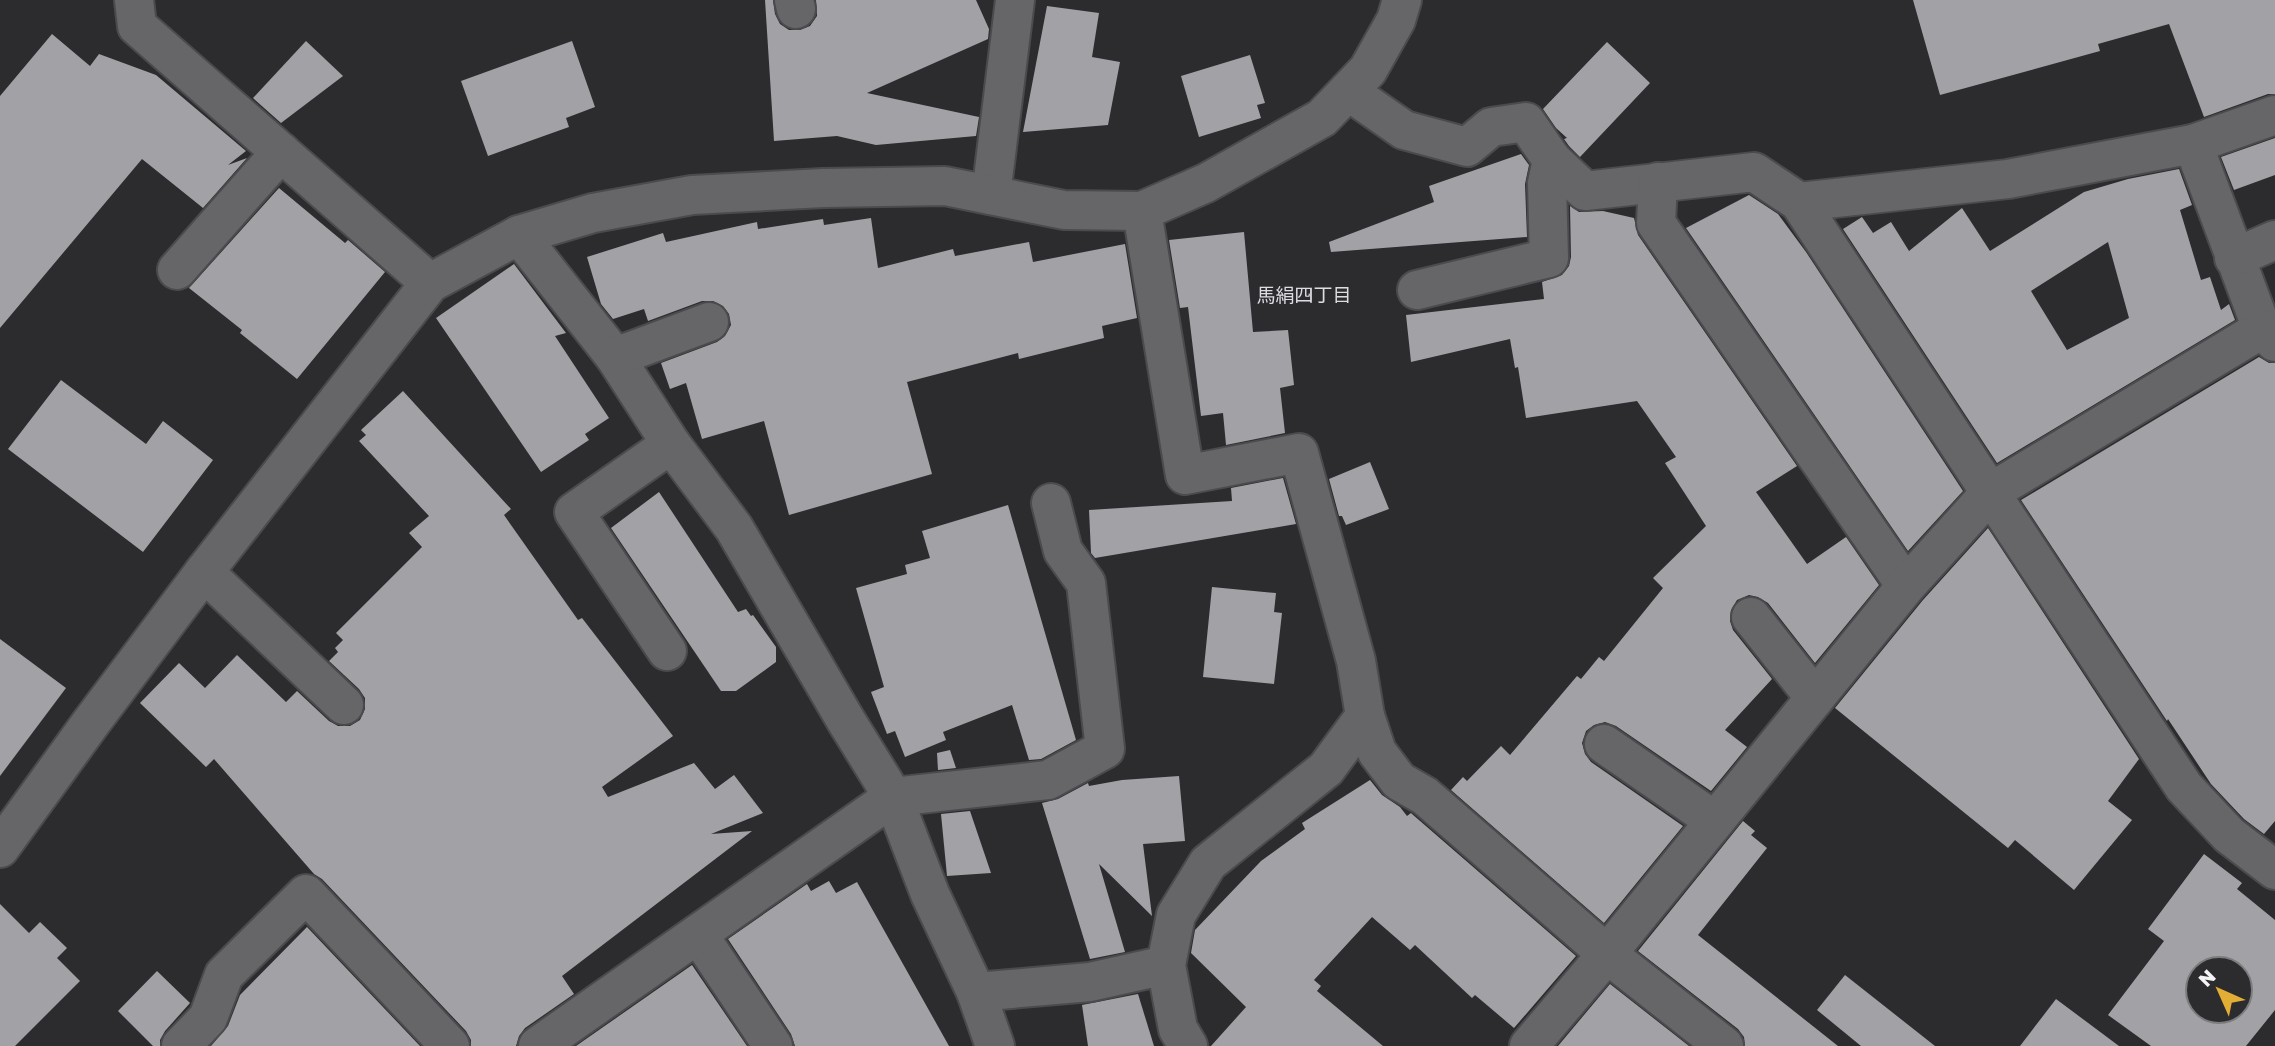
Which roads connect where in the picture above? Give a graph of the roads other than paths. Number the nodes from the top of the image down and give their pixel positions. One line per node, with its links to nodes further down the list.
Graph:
1 (134, 0): 7 (street)
2 (1015, 0): 10 (street)
3 (1402, 0): 4 (street)
4 (1348, 91): 8 (street); 12 (street)
5 (2275, 115): 6 (street)
6 (2193, 144): 11 (street); 15 (street)
7 (281, 152): 16 (street); 17 (street)
8 (1552, 160): 9 (street); 18 (street)
9 (1658, 182): 11 (street); 26 (street)
10 (991, 195): 12 (street); 13 (street)
11 (1799, 202): 23 (street)
12 (1142, 211): 31 (street)
13 (519, 235): 17 (street); 21 (street)
14 (2275, 240): 15 (street)
15 (2234, 258): 20 (street)
16 (177, 270)
17 (430, 283): 25 (street)
18 (1417, 290)
19 (709, 322): 21 (street)
20 (2268, 336): 23 (street)
21 (615, 357): 22 (street)
22 (671, 444): 28 (street); 33 (street)
23 (1991, 492): 26 (street); 36 (street)
24 (1051, 503): 33 (street)
25 (204, 572): 30 (street); 35 (street)
26 (1906, 586): 29 (street)
27 (1751, 617): 29 (street)
28 (667, 651)
29 (1815, 698): 34 (street)
30 (344, 705)
31 (1365, 716): 38 (street); 39 (street)
32 (1604, 744): 34 (street)
33 (893, 797): 37 (street); 40 (street)
34 (1715, 821): 38 (street)
35 (0, 848)
36 (2275, 870)
37 (698, 934): 43 (street); 44 (street)
38 (1606, 954): 47 (street); 48 (street)
39 (1166, 965): 40 (street); 46 (street)
40 (976, 992): 45 (street)
41 (181, 1046): 42 (street)
42 (450, 1046)
43 (538, 1046)
44 (773, 1046)
45 (995, 1046)
46 (1188, 1046)
47 (1528, 1046)
48 (1724, 1046)

